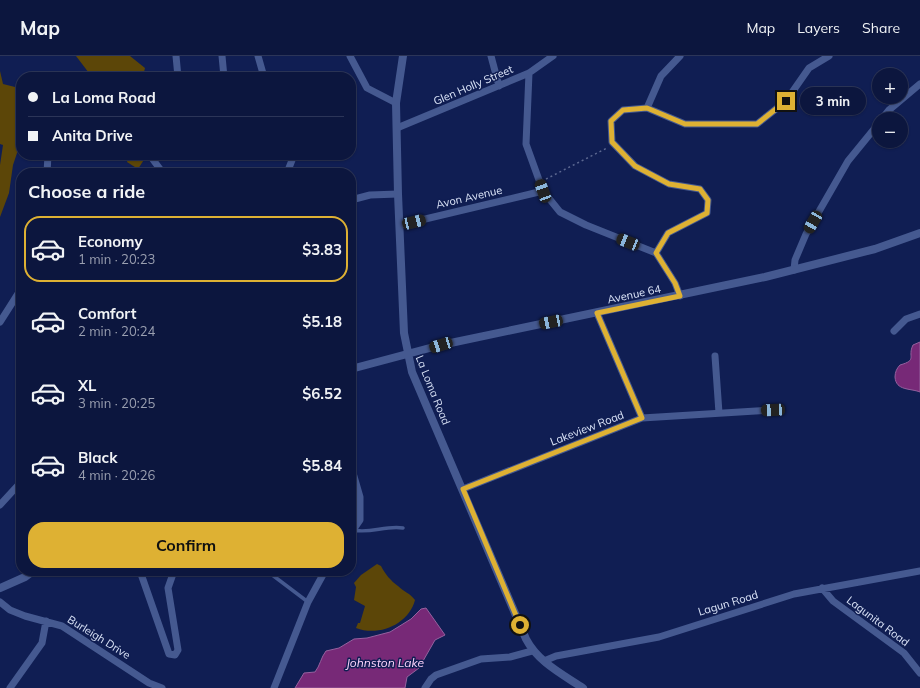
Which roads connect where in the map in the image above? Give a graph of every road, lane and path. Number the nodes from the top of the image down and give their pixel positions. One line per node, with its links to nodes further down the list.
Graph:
1 (176, 56): 10 (street)
2 (222, 56): 11 (street)
3 (258, 56): 12 (street)
4 (350, 56): 16 (street)
5 (403, 56): 16 (street, La Loma Road)
6 (491, 56): 15 (street)
7 (553, 56): 13 (street, Glen Holly Street)
8 (680, 56): 17 (street)
9 (829, 56): 17 (street)
10 (178, 72)
11 (224, 72)
12 (263, 72)
13 (529, 73): 15 (street, Glen Holly Street); 22 (street)
14 (920, 84): 18 (street)
15 (499, 86): 19 (street, Glen Holly Street)
16 (396, 103): 19 (street, La Loma Road)
17 (647, 108): 21 (street)
18 (887, 112)
19 (397, 128): 24 (street, La Loma Road)
20 (872, 132): 29 (street)
21 (614, 145): 22 (path); 28 (street)
22 (540, 182): 23 (street)
23 (543, 191): 26 (street, Avon Avenue); 28 (street)
24 (398, 194): 25 (street); 26 (street, La Loma Road)
25 (356, 199)
26 (400, 225): 36 (street, La Loma Road)
27 (920, 233): 29 (street, Avenue 64)
28 (656, 253): 30 (street)
29 (794, 270): 30 (street, Avenue 64)
30 (680, 296): 32 (street, Avenue 64)
31 (16, 297): 34 (street)
32 (597, 313): 36 (street, Avenue 64); 41 (street)
33 (920, 314): 35 (street)
34 (0, 322)
35 (894, 331)
36 (407, 355): 38 (street, Avenue 64); 44 (street, La Loma Road)
37 (715, 356): 40 (street)
38 (356, 368)
39 (773, 410): 40 (street, Lakeview Road)
40 (719, 413): 41 (street, Lakeview Road)
41 (642, 418): 44 (street, Lakeview Road)
42 (356, 483): 46 (street)
43 (16, 487): 45 (street)
44 (463, 489): 60 (street, La Loma Road)
45 (0, 505)
46 (356, 526)
47 (403, 528): 48 (lane)
48 (356, 531)
49 (920, 571): 56 (street, Lagun Road)
50 (26, 576): 55 (street)
51 (142, 576): 52 (street)
52 (172, 576)
53 (274, 576): 58 (lane)
54 (322, 576): 58 (street)
55 (0, 588)
56 (822, 588): 61 (street, Lagun Road); 62 (street, Lagunita Road)
57 (0, 602): 59 (street, Burleigh Drive)
58 (308, 602): 65 (street)
59 (46, 621): 63 (street); 64 (street, Burleigh Drive)
60 (532, 651): 61 (street, La Loma Road); 66 (street)
61 (544, 661): 67 (street, La Loma Road)
62 (920, 672)
63 (10, 688)
64 (162, 688)
65 (274, 688)
66 (424, 688)
67 (583, 688)

